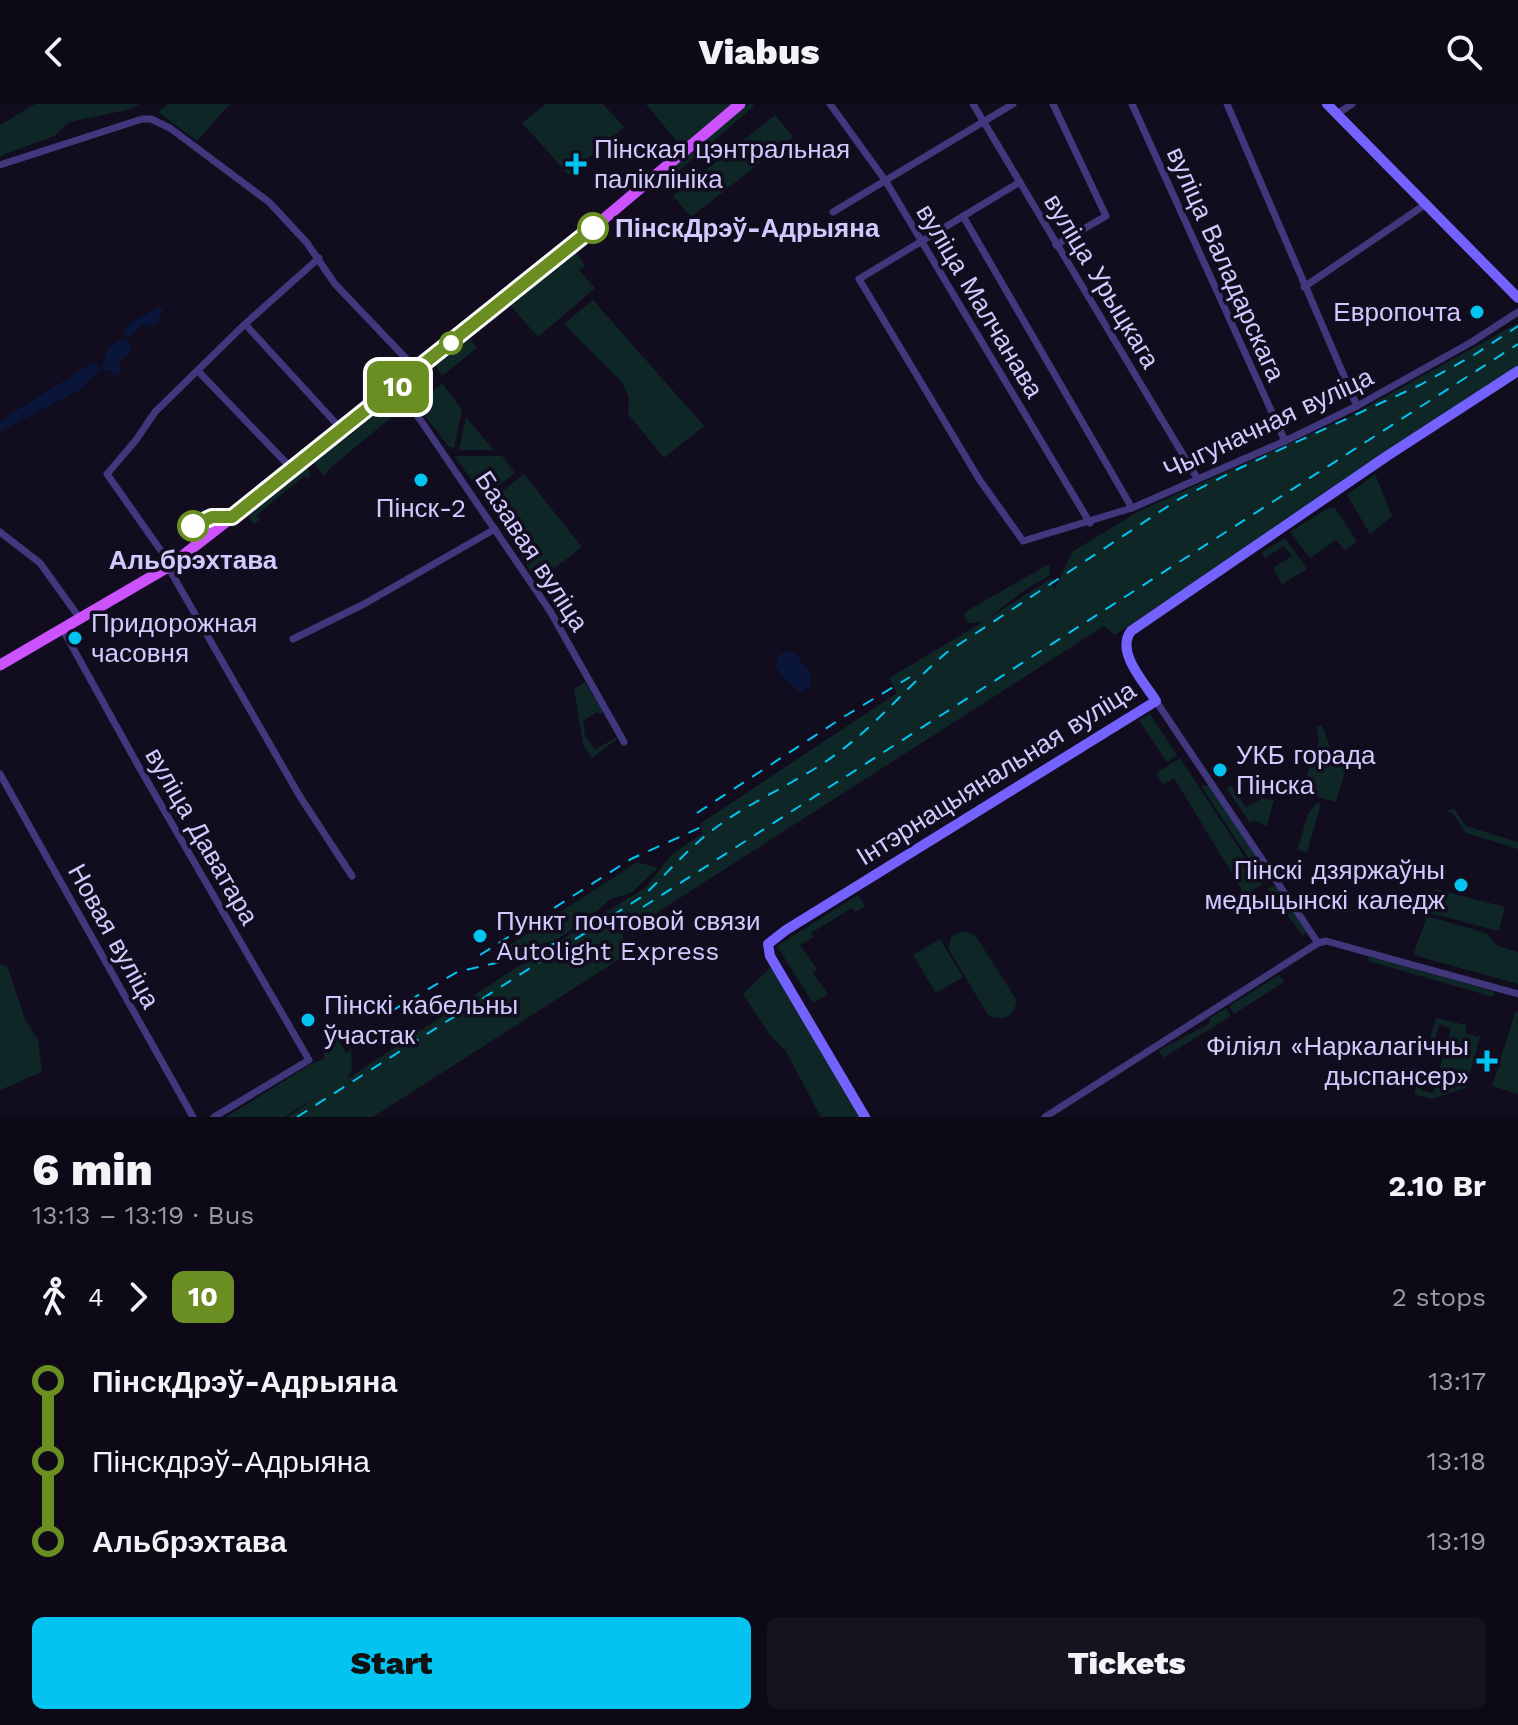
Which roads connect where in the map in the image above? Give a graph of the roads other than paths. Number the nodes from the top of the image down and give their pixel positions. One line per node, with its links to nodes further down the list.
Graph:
1 (740, 104): 25 (main road)
2 (830, 104): 13 (street, вуліца Малчанава)
3 (973, 104): 11 (street, вуліца Урыцкага)
4 (1013, 104): 11 (street)
5 (1053, 104): 19 (street)
6 (1132, 104): 31 (street, вуліца Валадарскага)
7 (1227, 104): 21 (street)
8 (1327, 104): 10 (street)
9 (1352, 104): 10 (street)
10 (1337, 114): 15 (street)
11 (982, 120): 13 (street); 14 (street, вуліца Урыцкага)
12 (0, 165): 20 (street)
13 (885, 180): 16 (street); 18 (street, вуліца Малчанава)
14 (1020, 182): 17 (street); 19 (street, вуліца Урыцкага)
15 (1426, 204): 21 (street); 22 (street)
16 (833, 212)
17 (963, 216): 18 (street); 34 (street)
18 (921, 241): 35 (street, вуліца Малчанава); 35 (street, Чыгуначная вуліца)
19 (1056, 245): 33 (street, вуліца Урыцкага)
20 (319, 258): 24 (street); 25 (street)
21 (1304, 287): 29 (street)
22 (1518, 298)
23 (1518, 312): 29 (street, Чыгуначная вуліца)
24 (245, 324): 26 (street); 30 (street)
25 (417, 370): 28 (main road)
26 (198, 371): 32 (street); 38 (street)
27 (1518, 371): 43 (street, Інтэрнацыянальная вуліца)
28 (398, 387): 30 (main road); 36 (street, Базавая вуліца)
29 (1357, 406): 31 (street, Чыгуначная вуліца)
30 (343, 431): 32 (main road)
31 (1285, 441): 33 (street, Чыгуначная вуліца)
32 (293, 470): 38 (main road)
33 (1197, 478): 34 (street, Чыгуначная вуліца)
34 (1132, 508): 35 (street, Чыгуначная вуліца)
35 (1090, 523)
36 (495, 529): 41 (street); 44 (street, Базавая вуліца)
37 (0, 532): 39 (street)
38 (169, 566): 39 (main road); 46 (street)
39 (81, 620): 40 (main road)
40 (60, 632): 42 (main road); 50 (street, вуліца Даватара)
41 (293, 639)
42 (0, 665)
43 (1156, 701): 47 (street); 51 (street, Інтэрнацыянальная вуліца)
44 (624, 742)
45 (0, 774): 49 (street, Новая вуліца)
46 (352, 876)
47 (1318, 943): 48 (street); 52 (street)
48 (1518, 994)
49 (193, 1117)
50 (214, 1117)
51 (865, 1117)
52 (1045, 1117)

